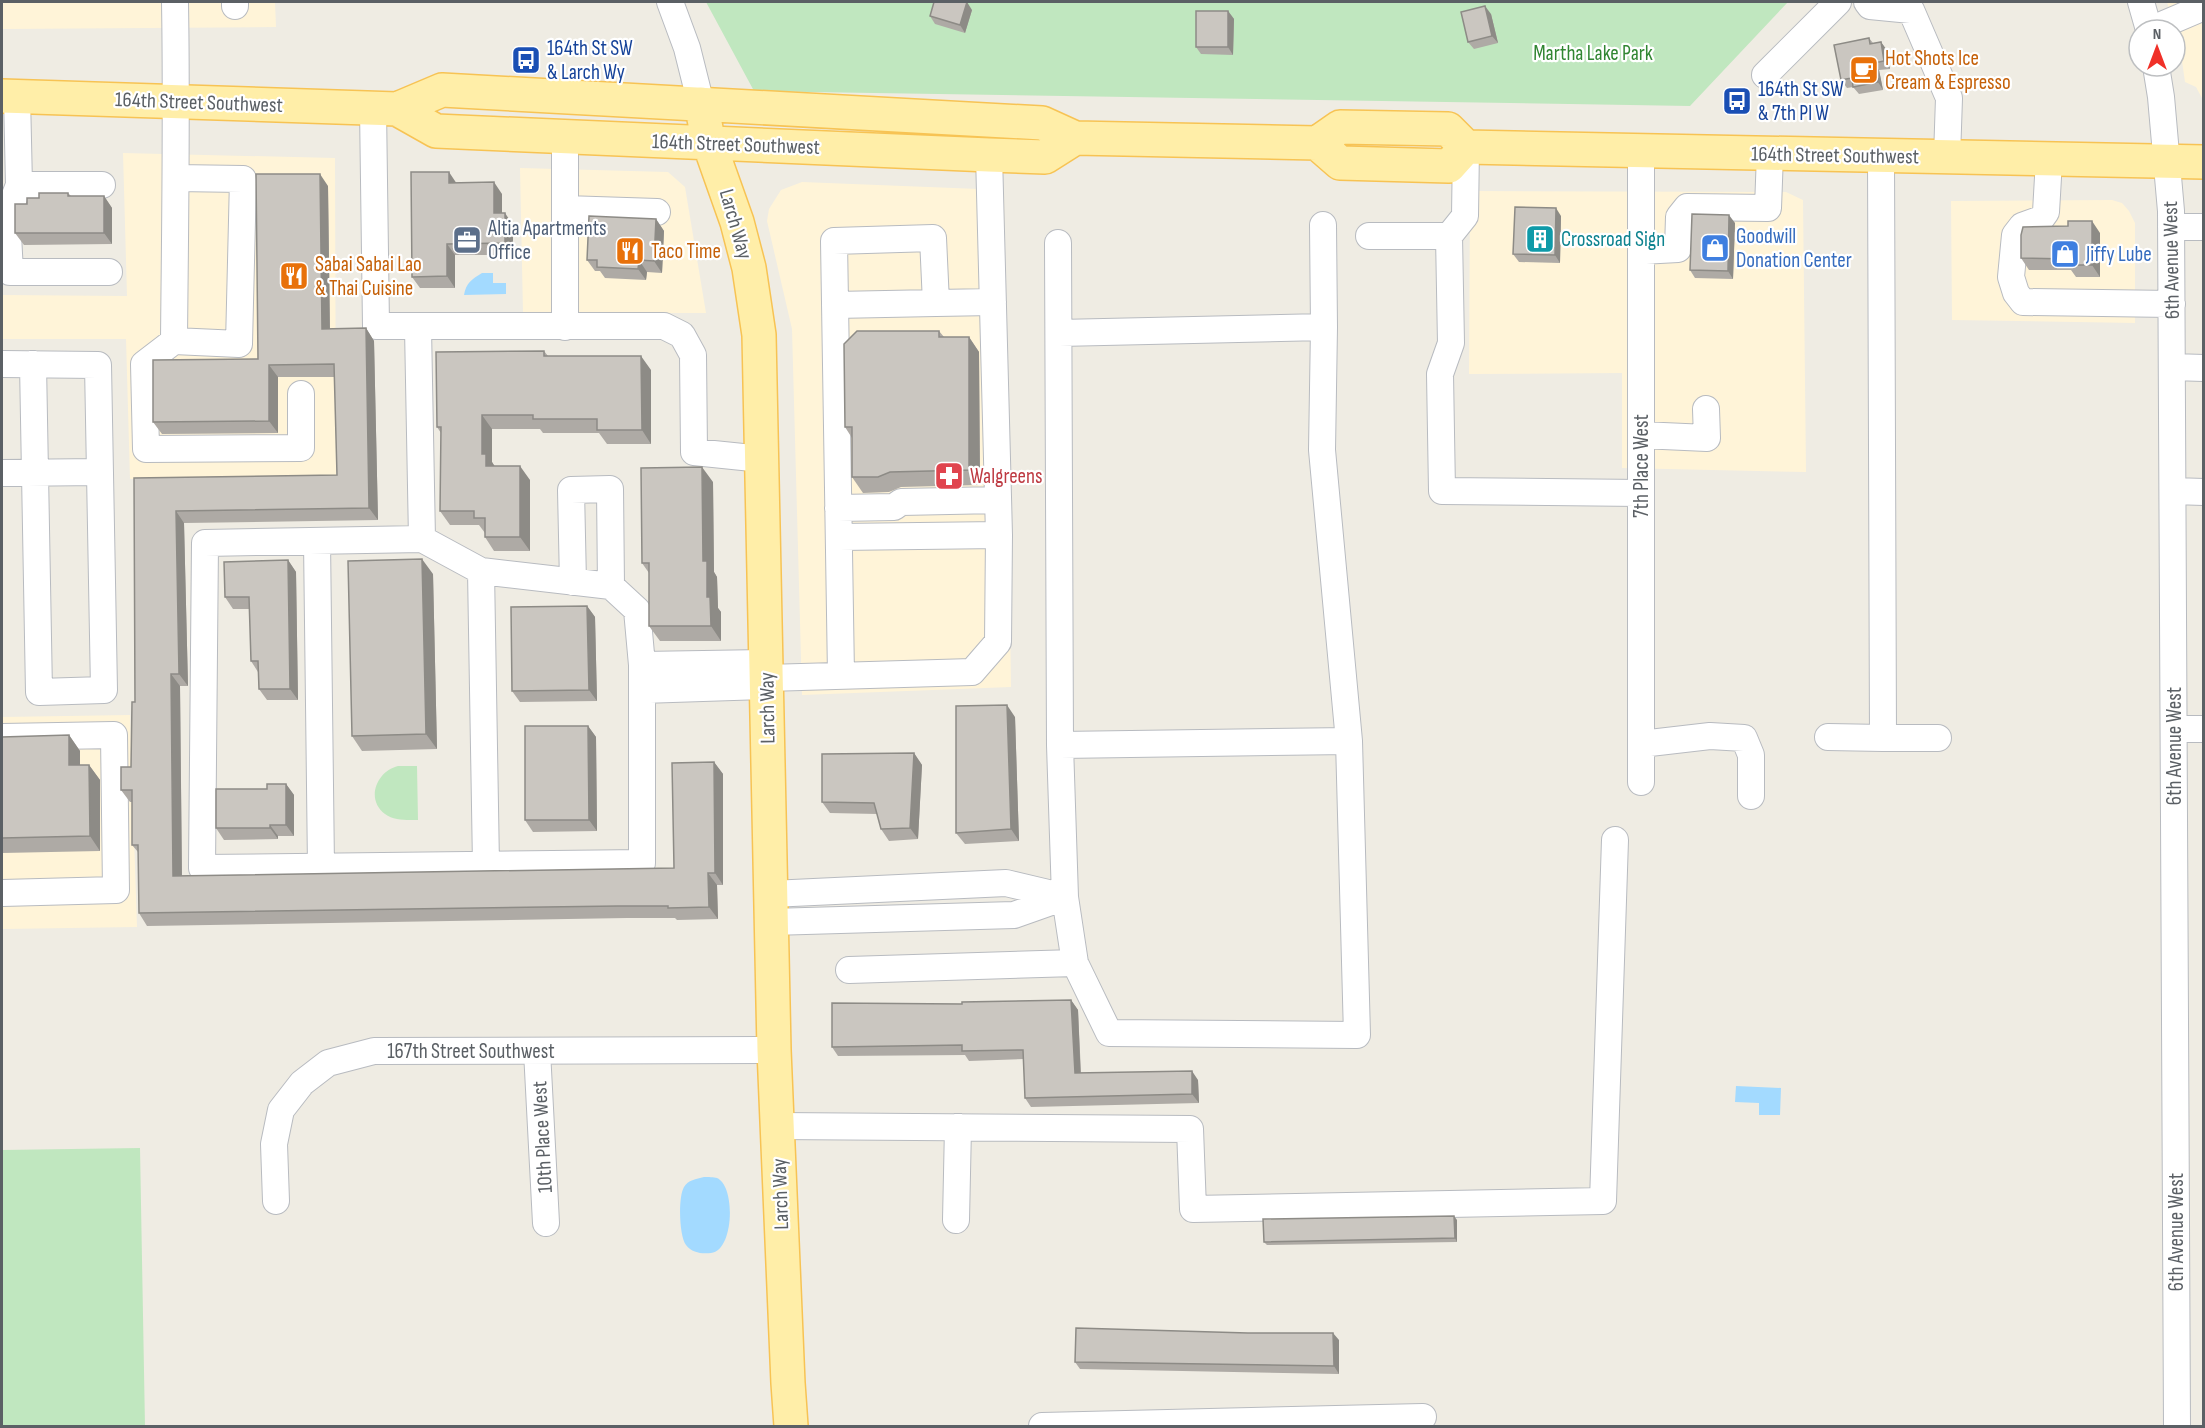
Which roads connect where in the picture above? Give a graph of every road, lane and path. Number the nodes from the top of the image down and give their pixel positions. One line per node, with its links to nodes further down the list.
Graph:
1 (175, 2): 12 (street)
2 (670, 2): 13 (street, Larch Way)
3 (1838, 2): 9 (street)
4 (1868, 2): 23 (street)
5 (2141, 2): 7 (street)
6 (2204, 7): 8 (street)
7 (2146, 18)
8 (2178, 18)
9 (1765, 75)
10 (2158, 78): 25 (street, 6th Avenue West)
11 (9, 96): 12 (main road, 164th Street Southwest); 28 (street)
12 (177, 101): 14 (main road, 164th Street Southwest); 27 (street)
13 (701, 104): 14 (main road, 164th Street Southwest); 16 (main road, 164th Street Southwest); 17 (main road, Larch Way)
14 (385, 109): 15 (main road, 164th Street Southwest); 46 (street)
15 (565, 136): 17 (main road, 164th Street Southwest); 30 (street)
16 (1075, 138): 18 (main road, 164th Street Southwest); 21 (main road, 164th Street Southwest)
17 (709, 143): 21 (main road, 164th Street Southwest); 56 (main road, Larch Way)
18 (1466, 147): 19 (main road, 164th Street Southwest); 36 (street)
19 (1641, 151): 20 (main road, 164th Street Southwest); 38 (street, 7th Place West)
20 (1770, 154): 22 (main road, 164th Street Southwest); 38 (street)
21 (989, 155): 41 (street)
22 (1881, 156): 23 (main road, 164th Street Southwest); 79 (street)
23 (1947, 157): 24 (main road, 164th Street Southwest)
24 (2049, 160): 25 (main road, 164th Street Southwest); 42 (street)
25 (2168, 162): 26 (main road, 164th Street Southwest); 33 (street, 6th Avenue West)
26 (2204, 162)
27 (176, 178): 48 (street); 48 (street)
28 (19, 185): 29 (street); 39 (street)
29 (102, 185)
30 (565, 209): 31 (street); 44 (street)
31 (657, 212)
32 (1323, 225): 45 (street)
33 (2171, 227): 34 (street); 42 (street, 6th Avenue West)
34 (2204, 227)
35 (1369, 236): 36 (street)
36 (1449, 236): 62 (street)
37 (1058, 243): 47 (street)
38 (1641, 251): 55 (street, 7th Place West)
39 (109, 272)
40 (936, 303): 41 (street); 43 (street); 43 (street)
41 (993, 303): 63 (street)
42 (2172, 304): 51 (street, 6th Avenue West)
43 (835, 305): 64 (street)
44 (565, 327): 46 (street); 56 (street)
45 (1324, 327): 47 (street); 81 (street)
46 (418, 328): 67 (street)
47 (1059, 333): 83 (street)
48 (174, 341): 53 (street)
49 (2, 363): 50 (street)
50 (33, 364): 57 (street); 58 (street)
51 (2172, 367): 52 (street); 60 (street, 6th Avenue West)
52 (2204, 368)
53 (301, 394)
54 (1706, 409): 55 (street)
55 (1641, 435): 62 (street, 7th Place West)
56 (762, 459): 73 (main road, Larch Way)
57 (35, 472): 58 (street); 58 (street); 59 (street)
58 (100, 472)
59 (2, 473)
60 (2173, 491): 61 (street); 75 (street, 6th Avenue West)
61 (2204, 492)
62 (1641, 493): 82 (street, 7th Place West)
63 (998, 500): 64 (street); 65 (street)
64 (838, 508): 66 (street)
65 (999, 535): 66 (street); 72 (street)
66 (838, 537): 72 (street)
67 (422, 540): 68 (street); 69 (street)
68 (317, 541): 88 (street); 88 (street)
69 (482, 571): 70 (street); 87 (street)
70 (573, 582): 71 (street); 71 (street)
71 (611, 586): 74 (street)
72 (841, 675): 73 (street)
73 (766, 676): 74 (street); 92 (main road, Larch Way)
74 (642, 677): 87 (street)
75 (2174, 729): 76 (street); 106 (street, 6th Avenue West)
76 (2204, 729)
77 (2, 737): 90 (street)
78 (1828, 737): 79 (street)
79 (1883, 738): 80 (street)
80 (1938, 738)
81 (1349, 741): 83 (street); 94 (street)
82 (1641, 744): 84 (street, 7th Place West); 85 (street)
83 (1060, 745): 91 (street)
84 (1641, 782)
85 (1751, 796)
86 (1615, 840): 99 (street)
87 (486, 864): 88 (street)
88 (321, 867)
89 (958, 885): 91 (street); 92 (street); 93 (street)
90 (2, 893)
91 (1065, 897): 93 (street); 94 (street)
92 (781, 912): 93 (street); 96 (main road, Larch Way)
93 (960, 917)
94 (1075, 963): 95 (street)
95 (849, 969)
96 (774, 1050): 97 (street, 167th Street Southwest); 98 (main road, Larch Way)
97 (537, 1051): 100 (street, 167th Street Southwest); 102 (street, 10th Place West)
98 (777, 1126): 99 (street); 104 (main road, Larch Way)
99 (958, 1127): 101 (street)
100 (276, 1201)
101 (956, 1220)
102 (546, 1223)
103 (1423, 1416): 105 (street)
104 (791, 1426)
105 (1042, 1426)
106 (2177, 1426)

